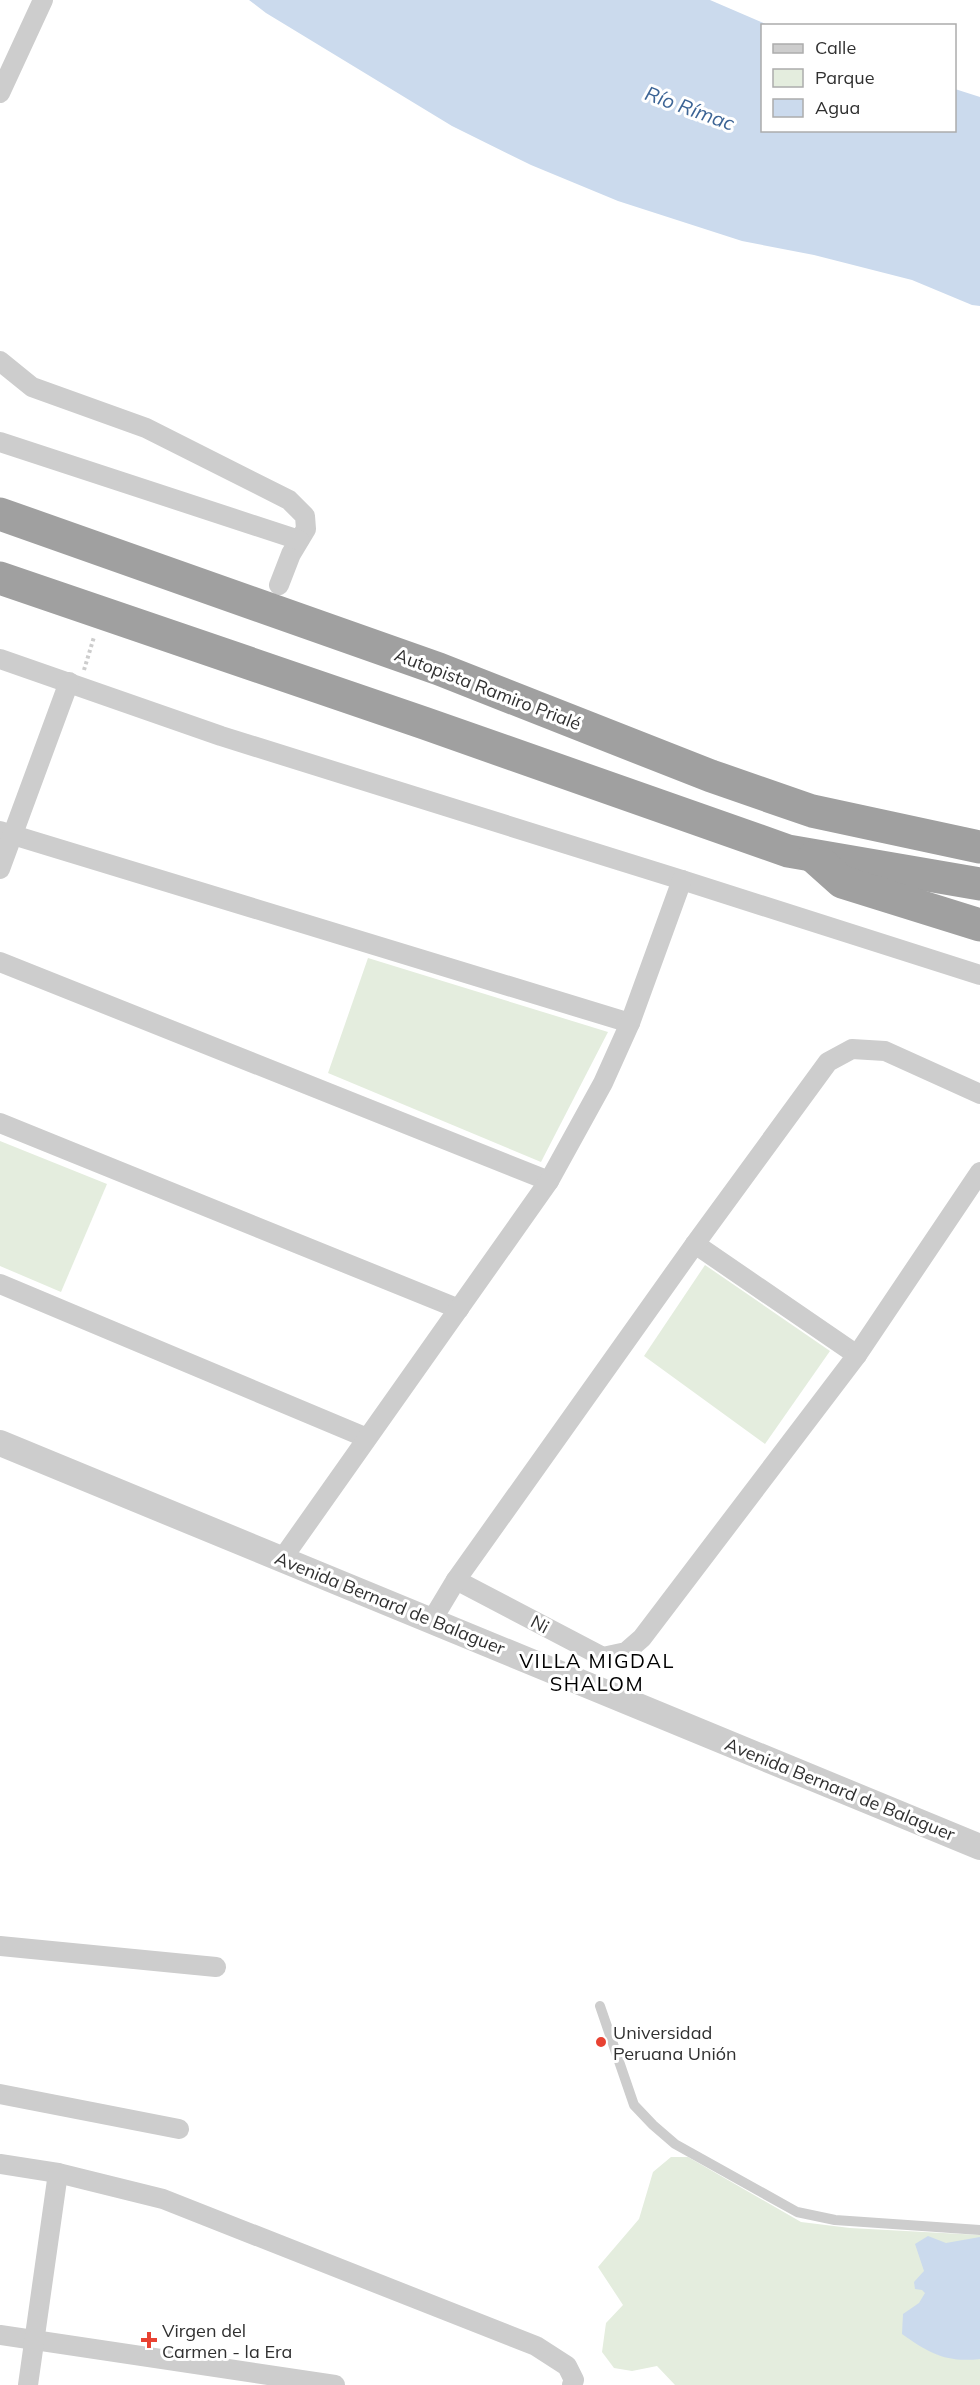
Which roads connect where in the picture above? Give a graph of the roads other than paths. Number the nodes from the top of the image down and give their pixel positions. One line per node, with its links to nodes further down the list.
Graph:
1 (43, 0): 2 (street)
2 (0, 93)
3 (0, 361): 6 (street)
4 (0, 442): 6 (street)
5 (0, 514): 12 (highway, Autopista Ramiro Prialé)
6 (299, 540): 8 (street)
7 (0, 578): 13 (highway)
8 (279, 585)
9 (0, 660): 10 (street)
10 (74, 684): 11 (street); 15 (street)
11 (7, 833): 14 (street); 20 (street)
12 (980, 847)
13 (810, 854): 16 (highway); 17 (highway)
14 (0, 869)
15 (682, 880): 19 (street); 20 (street)
16 (980, 884)
17 (980, 925)
18 (0, 962): 24 (street)
19 (980, 975)
20 (630, 1023): 24 (street)
21 (980, 1094): 25 (street)
22 (0, 1123): 27 (street)
23 (980, 1172): 28 (street)
24 (549, 1181): 27 (street)
25 (695, 1244): 28 (street); 32 (street)
26 (0, 1284): 29 (street)
27 (459, 1309): 29 (street)
28 (857, 1355): 32 (street, Ni)
29 (367, 1438): 31 (street)
30 (0, 1443): 31 (street, Avenida Bernard de Balaguer)
31 (282, 1559): 33 (street, Avenida Bernard de Balaguer)
32 (456, 1580): 33 (street)
33 (432, 1620): 34 (street, Avenida Bernard de Balaguer)
34 (980, 1847)
35 (0, 1946): 36 (street)
36 (216, 1967)
37 (600, 2006): 42 (lane)
38 (0, 2094): 39 (street)
39 (180, 2129)
40 (0, 2164): 41 (street)
41 (58, 2173): 44 (street); 47 (street)
42 (980, 2230)
43 (0, 2335): 44 (street)
44 (33, 2340): 45 (street); 46 (street)
45 (28, 2385)
46 (335, 2385)
47 (572, 2385)

